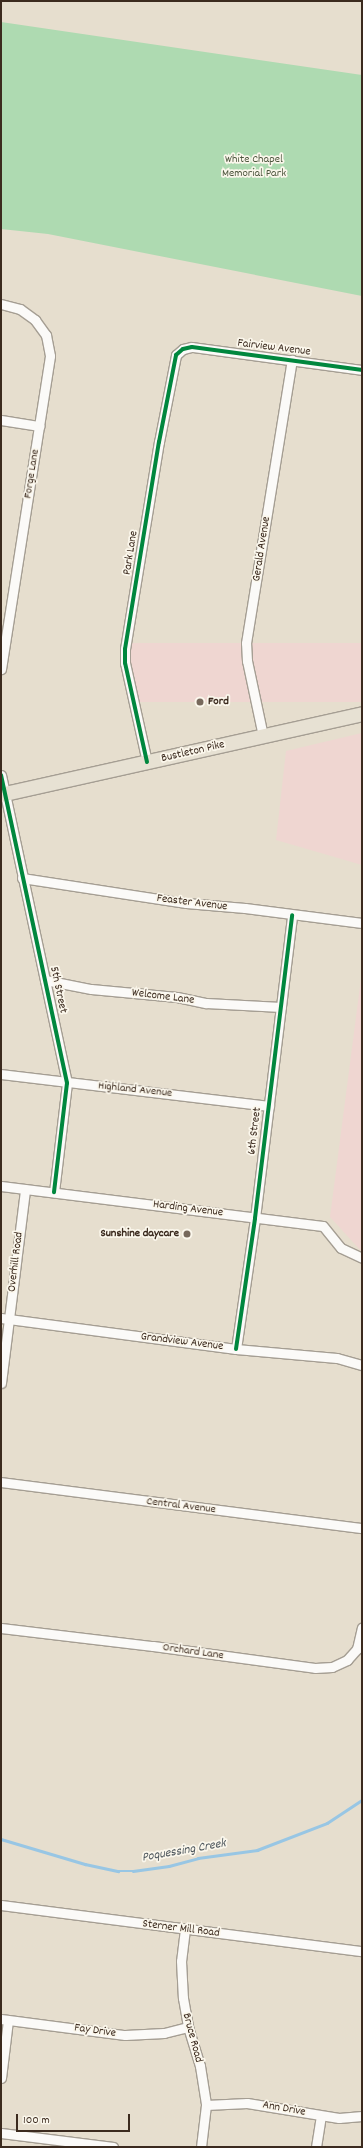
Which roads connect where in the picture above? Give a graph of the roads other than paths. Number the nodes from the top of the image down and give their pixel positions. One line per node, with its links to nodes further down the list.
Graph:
1 (1, 304): 6 (street, Forge Lane)
2 (183, 349): 3 (street, Fairview Avenue); 11 (street, Park Lane)
3 (292, 360): 4 (street, Fairview Avenue); 10 (street, Gerald Avenue)
4 (362, 370)
5 (1, 420): 6 (street)
6 (40, 426): 7 (street, Forge Lane)
7 (2, 651): 8 (street, Forge Lane)
8 (1, 669)
9 (362, 714): 10 (main road, Bustleton Pike)
10 (263, 736): 11 (main road, Bustleton Pike)
11 (148, 762): 13 (main road, Bustleton Pike)
12 (1, 775): 13 (street)
13 (3, 794): 14 (street, 5th Street)
14 (22, 878): 15 (street, Feaster Avenue); 17 (street, 5th Street)
15 (292, 915): 16 (street, Feaster Avenue); 18 (street, 6th Street)
16 (362, 924)
17 (45, 980): 18 (street, Welcome Lane); 20 (street, 5th Street)
18 (281, 1008): 21 (street, 6th Street)
19 (1, 1074): 20 (street, Highland Avenue)
20 (67, 1083): 21 (street, Highland Avenue); 24 (street, 5th Street)
21 (268, 1106): 25 (street, 6th Street)
22 (1, 1186): 23 (street, Harding Avenue)
23 (25, 1189): 24 (street, Harding Avenue); 27 (street, Overhill Road)
24 (54, 1192): 25 (street, Harding Avenue)
25 (255, 1218): 26 (street, Harding Avenue); 28 (street, 6th Street)
26 (362, 1258)
27 (5, 1318): 28 (street, Grandview Avenue); 30 (street, Overhill Road)
28 (236, 1349): 29 (street, Grandview Avenue)
29 (362, 1365)
30 (1, 1383)
31 (1, 1482): 32 (street, Central Avenue)
32 (362, 1528)
33 (1, 1628): 34 (street, Orchard Lane)
34 (362, 1628)
35 (1, 1905): 36 (street, Sterner Mill Road)
36 (185, 1929): 37 (street, Sterner Mill Road); 39 (street, Bruce Road)
37 (362, 1951)
38 (5, 2020): 39 (street, Fay Drive); 40 (street)
39 (188, 2027): 41 (street, Bruce Road)
40 (1, 2078)
41 (206, 2105): 42 (street, Ann Drive); 46 (street, Bruce Road)
42 (322, 2116): 43 (street, Ann Drive); 47 (street)
43 (362, 2116)
44 (1, 2133): 45 (street)
45 (113, 2147)
46 (201, 2147)
47 (316, 2147)

